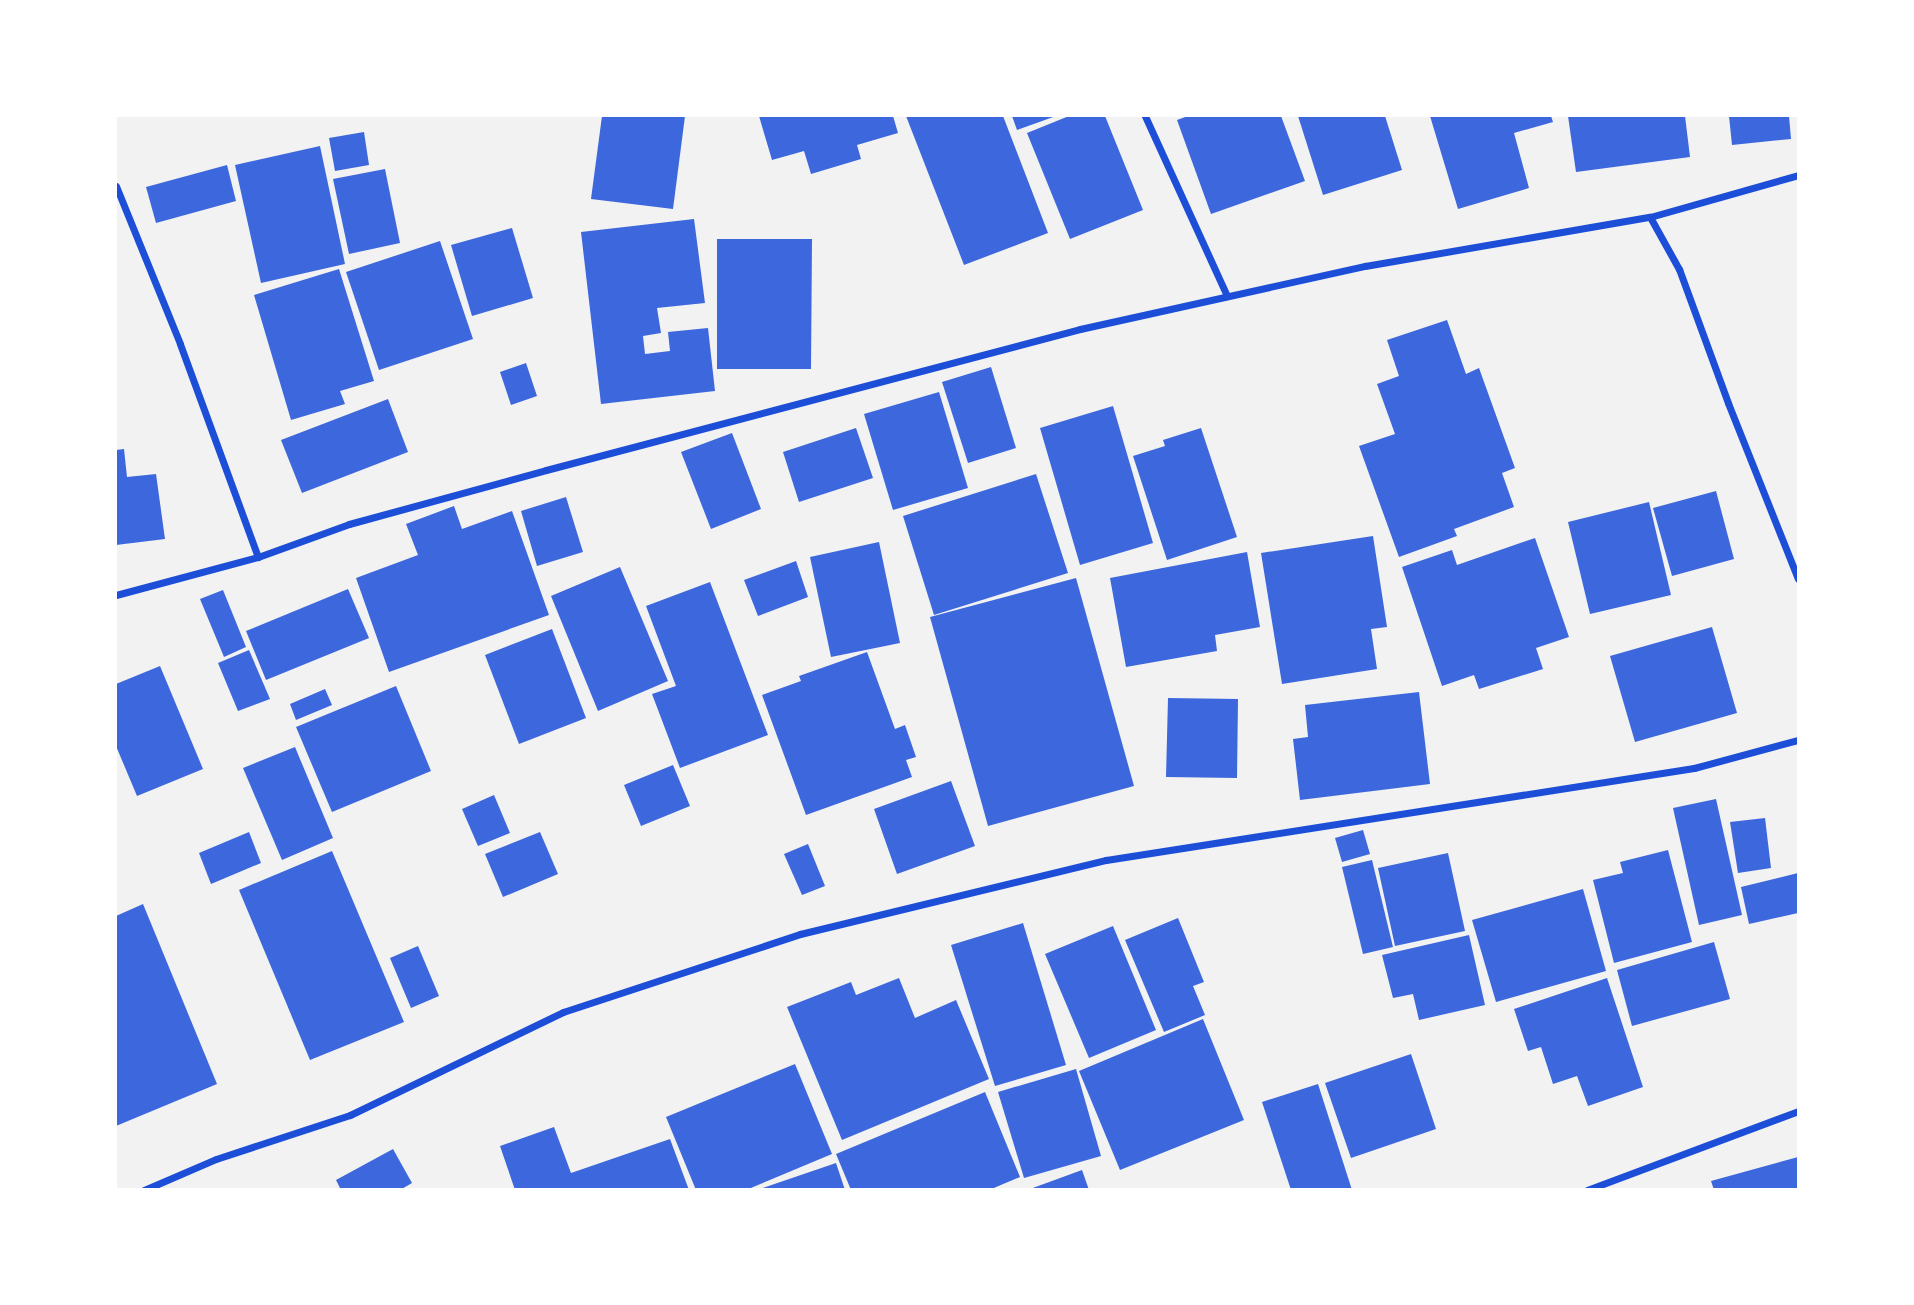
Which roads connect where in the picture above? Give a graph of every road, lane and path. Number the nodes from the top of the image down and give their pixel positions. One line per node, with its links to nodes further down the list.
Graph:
1 (1144, 116): 5 (street)
2 (1798, 175): 4 (street)
3 (116, 186): 6 (street)
4 (1650, 218): 5 (street); 7 (street)
5 (1227, 296): 6 (street)
6 (258, 557): 8 (street)
7 (1798, 579)
8 (116, 595)
9 (1798, 740): 11 (street)
10 (1798, 1111): 12 (street)
11 (144, 1189)
12 (1587, 1189)

